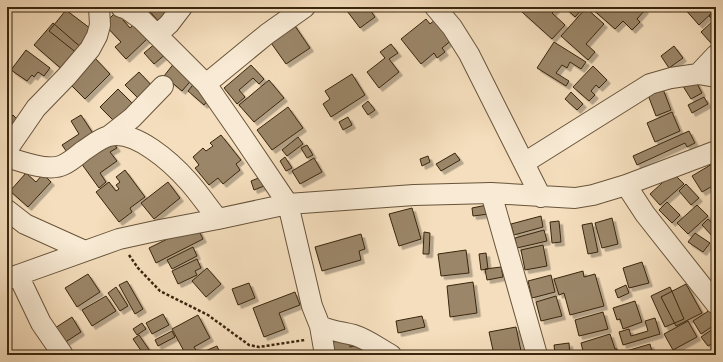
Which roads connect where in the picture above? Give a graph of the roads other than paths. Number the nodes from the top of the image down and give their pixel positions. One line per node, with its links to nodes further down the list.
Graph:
1 (99, 7): 12 (street)
2 (121, 7): 6 (street)
3 (182, 7): 6 (street)
4 (305, 7): 9 (street)
5 (435, 7): 15 (street)
6 (157, 35): 9 (street)
7 (716, 55): 8 (street)
8 (707, 75): 15 (street)
9 (206, 84): 19 (street)
10 (163, 86): 11 (street)
11 (108, 136): 14 (street); 21 (street)
12 (7, 150)
13 (716, 151): 16 (street)
14 (7, 157)
15 (524, 163): 18 (street)
16 (626, 185): 18 (street); 24 (street)
17 (491, 193): 18 (street); 19 (street); 28 (street)
18 (541, 197)
19 (288, 204): 21 (street); 25 (street)
20 (7, 210): 22 (street)
21 (218, 219): 22 (street)
22 (85, 251): 23 (street)
23 (13, 277): 26 (street)
24 (716, 304)
25 (322, 339): 27 (street)
26 (63, 355)
27 (390, 355)
28 (537, 355)

